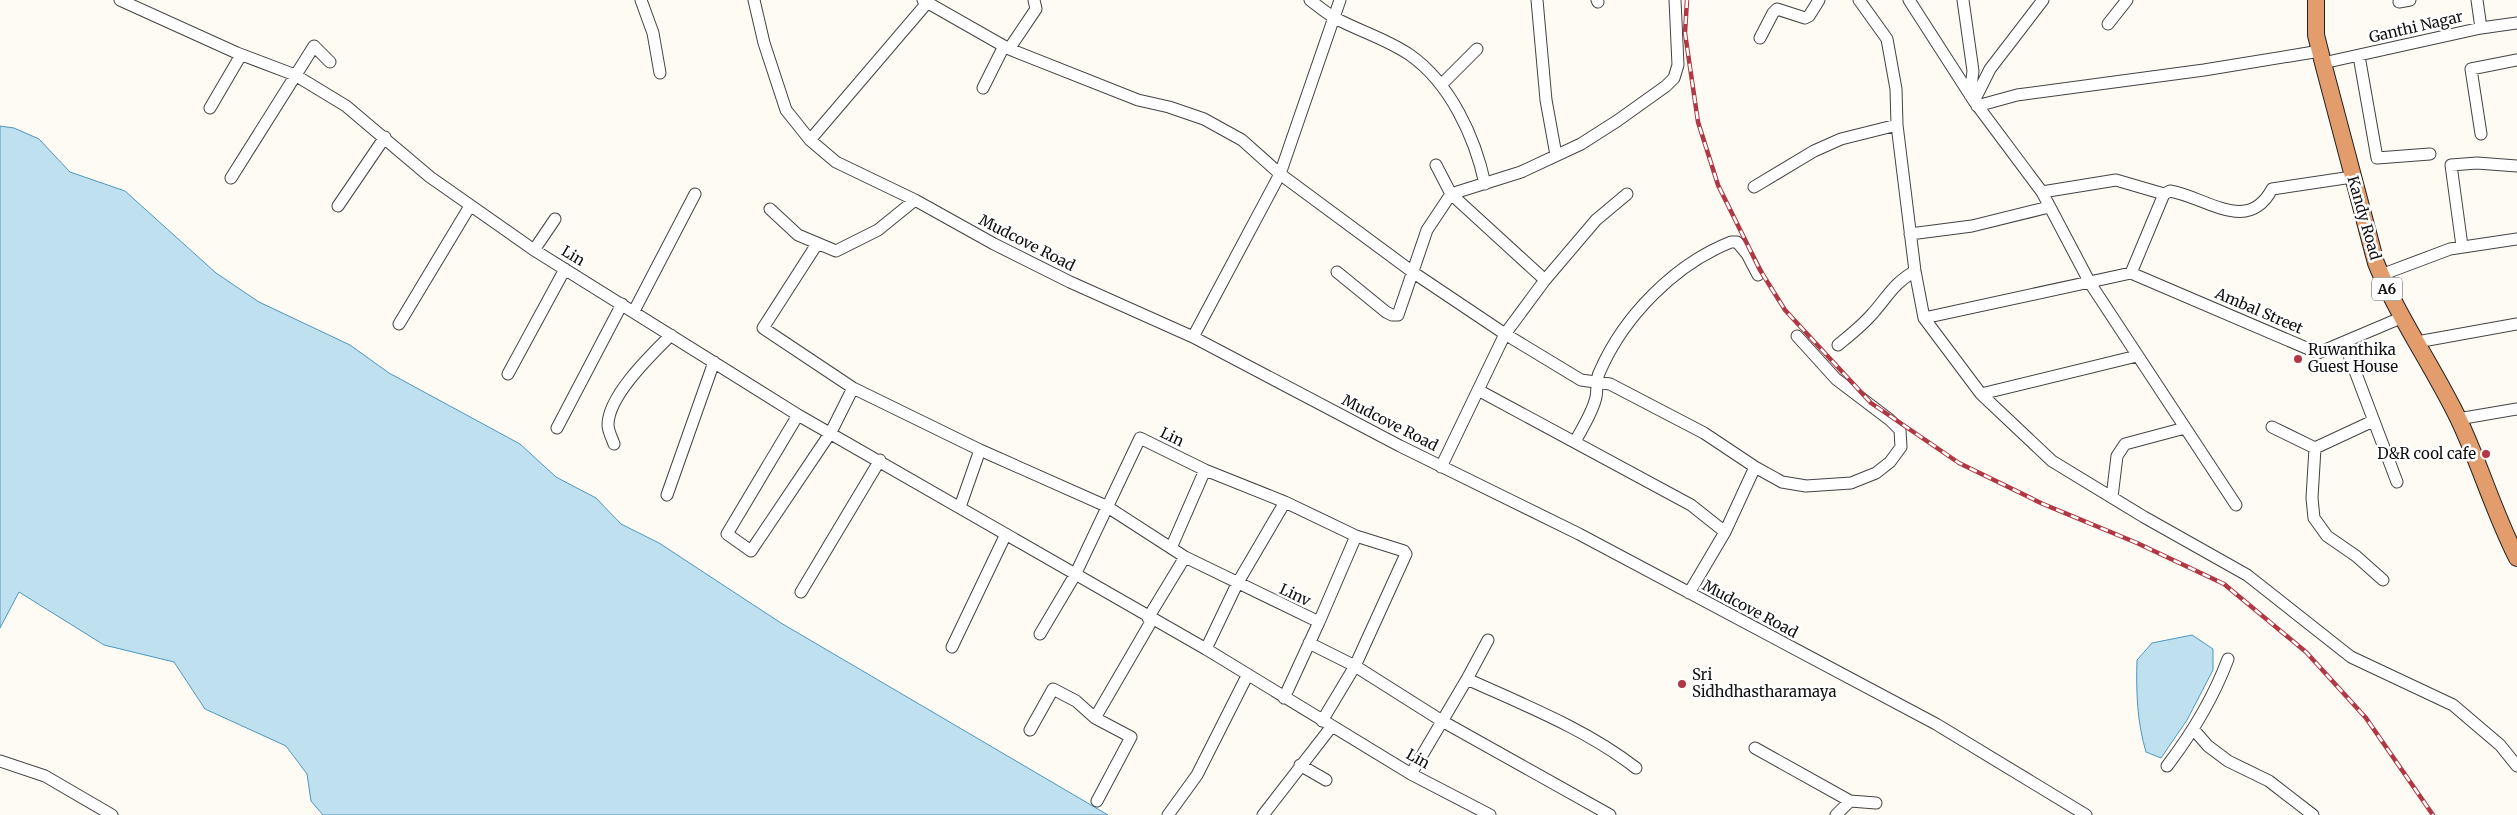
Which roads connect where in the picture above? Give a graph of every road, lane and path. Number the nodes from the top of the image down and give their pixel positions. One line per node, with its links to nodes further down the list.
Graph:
1 (120, 0): 25 (street, Lin)
2 (640, 0): 30 (street)
3 (754, 0): 39 (street, Mudcove Road)
4 (1034, 0): 23 (street)
5 (1310, 0): 18 (street)
6 (1340, 0): 18 (street)
7 (1537, 0): 41 (street)
8 (1675, 0): 41 (street)
9 (1819, 0): 22 (street)
10 (1859, 0): 36 (street)
11 (1909, 0): 34 (street)
12 (1963, 0): 34 (street)
13 (2043, 0): 34 (street)
14 (2127, 0): 20 (street)
15 (2316, 0): 27 (highway, Kandy Road / A6)
16 (2477, 0): 21 (street)
17 (925, 2): 23 (street); 39 (street)
18 (1334, 18): 32 (street); 44 (street)
19 (2517, 23): 21 (street, Ganthi Nagar)
20 (2108, 24)
21 (2481, 28): 26 (street, Ganthi Nagar)
22 (1760, 38)
23 (1007, 48): 33 (street); 44 (street)
24 (1477, 49): 32 (street)
25 (241, 55): 31 (street, Lin); 35 (street)
26 (2359, 56): 27 (street, Ganthi Nagar); 40 (street)
27 (2321, 57): 34 (street, Ganthi Nagar); 45 (highway, Kandy Road / A6)
28 (2517, 60): 37 (street)
29 (330, 62): 31 (street)
30 (660, 73)
31 (295, 75): 38 (street, Lin); 46 (street)
32 (1441, 85): 47 (street)
33 (984, 88)
34 (1973, 101): 49 (street)
35 (210, 108)
36 (1896, 125): 48 (street); 60 (street)
37 (2481, 134)
38 (385, 137): 55 (street); 56 (street, Lin)
39 (810, 140): 54 (street, Mudcove Road)
40 (2430, 154)
41 (1556, 155): 47 (street)
42 (1436, 165): 51 (street)
43 (2517, 166): 63 (street)
44 (1280, 174): 69 (street); 83 (street)
45 (2352, 177): 53 (street); 71 (highway, Kandy Road / A6)
46 (231, 178)
47 (1485, 184): 51 (street)
48 (1754, 187)
49 (2042, 192): 53 (street); 57 (street)
50 (695, 194): 75 (street)
51 (1451, 194): 69 (street); 72 (street)
52 (1627, 194): 72 (street)
53 (2164, 194): 68 (street)
54 (915, 200): 62 (street); 83 (street, Mudcove Road)
55 (338, 206)
56 (470, 206): 64 (street, Lin); 78 (street)
57 (2050, 207): 60 (street); 73 (street)
58 (770, 209): 62 (street)
59 (555, 219): 64 (street)
60 (1910, 234): 66 (street)
61 (2517, 239): 63 (street)
62 (817, 244): 91 (street)
63 (2462, 246): 71 (street)
64 (534, 250): 65 (street, Lin)
65 (565, 269): 74 (street, Lin); 89 (street)
66 (1915, 271): 77 (street); 86 (street)
67 (1337, 272): 69 (street)
68 (2131, 272): 73 (street); 84 (street, Ambal Street)
69 (1414, 273): 80 (street)
70 (1758, 275): 90 (street)
71 (2381, 275): 76 (highway, Kandy Road / A6)
72 (1545, 280): 80 (street)
73 (2090, 283): 77 (street); 87 (street)
74 (622, 304): 75 (street, Lin); 99 (street)
75 (634, 312): 81 (street, Lin)
76 (2402, 317): 84 (street, Ambal Street); 85 (highway, Kandy Road / A6)
77 (1924, 318): 93 (street)
78 (399, 324)
79 (2517, 324): 85 (street)
80 (1505, 334): 90 (street); 92 (street)
81 (671, 335): 88 (street, Lin); 103 (street)
82 (1797, 336): 108 (street)
83 (1194, 337): 107 (street, Mudcove Road)
84 (2344, 342): 97 (street)
85 (2417, 342): 96 (highway, Kandy Road / A6)
86 (1838, 345)
87 (2137, 356): 93 (street); 100 (street)
88 (714, 362): 95 (street, Lin); 111 (street)
89 (508, 374)
90 (1596, 383): 102 (street); 108 (street)
91 (853, 388): 101 (street); 105 (street)
92 (1478, 390): 102 (street); 107 (street)
93 (1981, 394): 112 (street)
94 (2517, 409): 96 (street)
95 (798, 415): 101 (street, Lin); 101 (street)
96 (2458, 419): 122 (highway, Kandy Road / A6)
97 (2373, 421): 104 (street); 110 (street)
98 (2272, 427): 104 (street)
99 (557, 428)
100 (2185, 428): 112 (street); 114 (street)
101 (831, 432): 106 (street, Lin)
102 (1575, 442): 117 (street)
103 (614, 444)
104 (2315, 448): 124 (street)
105 (980, 450): 115 (street); 116 (street)
106 (880, 460): 116 (street, Lin); 126 (street)
107 (1441, 466): 127 (street, Mudcove Road)
108 (1755, 467): 117 (street)
109 (1205, 470): 113 (street, Lin); 115 (street, Lin); 120 (street)
110 (2397, 482)
111 (667, 495)
112 (2112, 497): 149 (street)
113 (1284, 502): 119 (street, Lin); 125 (street)
114 (2236, 505)
115 (1106, 506): 120 (street); 123 (street, Lin)
116 (960, 507): 118 (street, Lin)
117 (1724, 532): 127 (street)
118 (1006, 534): 123 (street, Lin); 133 (street)
119 (1356, 536): 129 (street); 136 (street, Lin)
120 (1171, 548): 121 (street)
121 (1185, 557): 125 (street, Linv); 128 (street)
122 (2517, 558)
123 (1075, 574): 128 (street, Lin); 130 (street, Lin)
124 (2383, 580)
125 (1237, 584): 129 (street, Linv); 134 (street)
126 (801, 592)
127 (1689, 593): 162 (street, Mudcove Road)
128 (1150, 619): 134 (street, Lin); 140 (street)
129 (1319, 622): 132 (street, Linv)
130 (1040, 634)
131 (1488, 640): 138 (street)
132 (1310, 643): 136 (street); 139 (street, Linv)
133 (952, 647)
134 (1206, 649): 137 (street, Lin)
135 (2228, 659): 144 (street)
136 (1355, 666): 141 (street); 142 (street, Lin)
137 (1247, 676): 139 (street, Lin); 157 (street)
138 (1467, 679): 141 (street); 150 (street)
139 (1284, 698): 142 (street, Lin)
140 (1095, 718): 143 (street); 153 (street)
141 (1442, 721): 151 (street); 160 (street)
142 (1327, 724): 147 (street, Lin); 151 (street, Lin)
143 (1030, 730)
144 (2194, 730): 148 (street); 163 (street)
145 (1755, 748): 154 (street)
146 (0, 761): 156 (street)
147 (1300, 765): 152 (street); 158 (street, Lin)
148 (2167, 766)
149 (2517, 766)
150 (1636, 768)
151 (1411, 774): 159 (street, Lin)
152 (1326, 780)
153 (1097, 801)
154 (1850, 801): 155 (street); 161 (street)
155 (1876, 803)
156 (112, 815)
157 (1168, 815)
158 (1263, 815)
159 (1490, 815)
160 (1610, 815)
161 (1836, 815)
162 (2086, 815)
163 (2313, 815)

